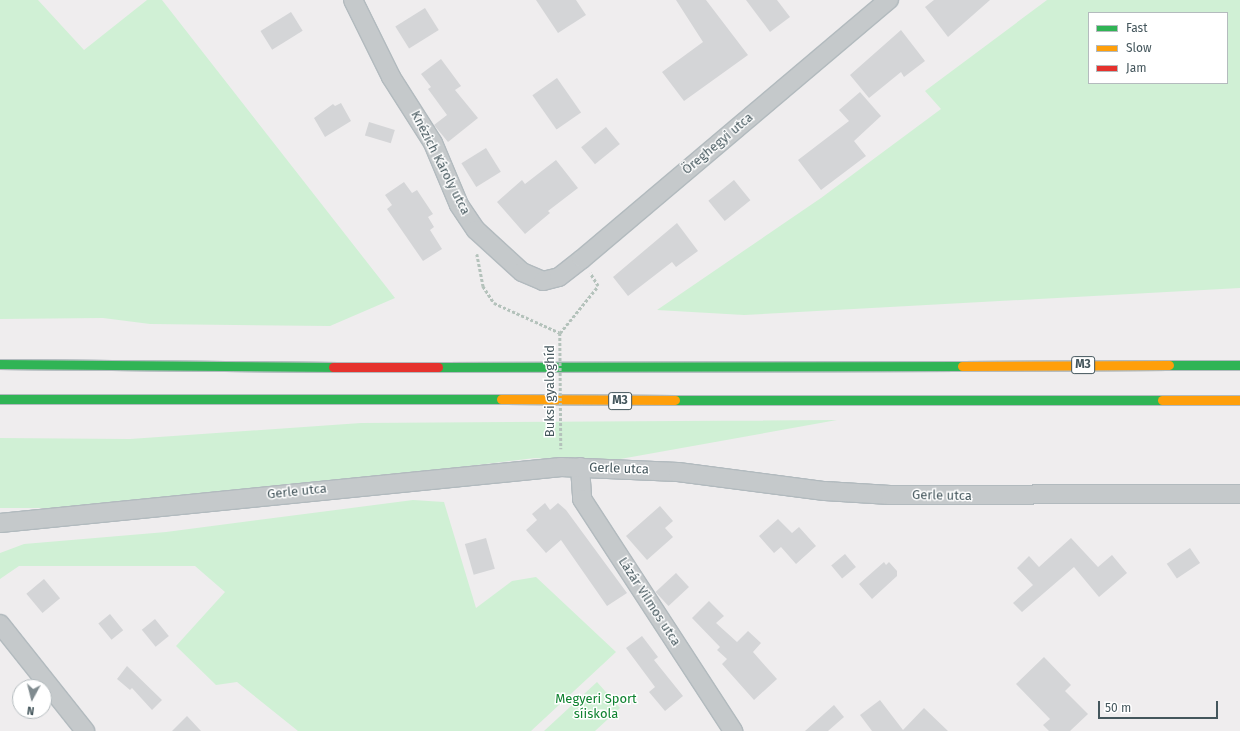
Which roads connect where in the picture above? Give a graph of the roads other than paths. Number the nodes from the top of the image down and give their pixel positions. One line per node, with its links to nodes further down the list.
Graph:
1 (354, 0): 3 (street, Knézich Károly utca)
2 (889, 0): 3 (street, Öreghegyi utca)
3 (543, 281)
4 (0, 364): 5 (highway, M3)
5 (1240, 364)
6 (0, 399): 7 (highway, M3)
7 (1240, 400)
8 (580, 467): 9 (street, Gerle utca); 10 (street, Gerle utca); 13 (street, Lázár Vilmos utca)
9 (1240, 494)
10 (0, 523)
11 (0, 624): 12 (street)
12 (85, 731)
13 (733, 731)

